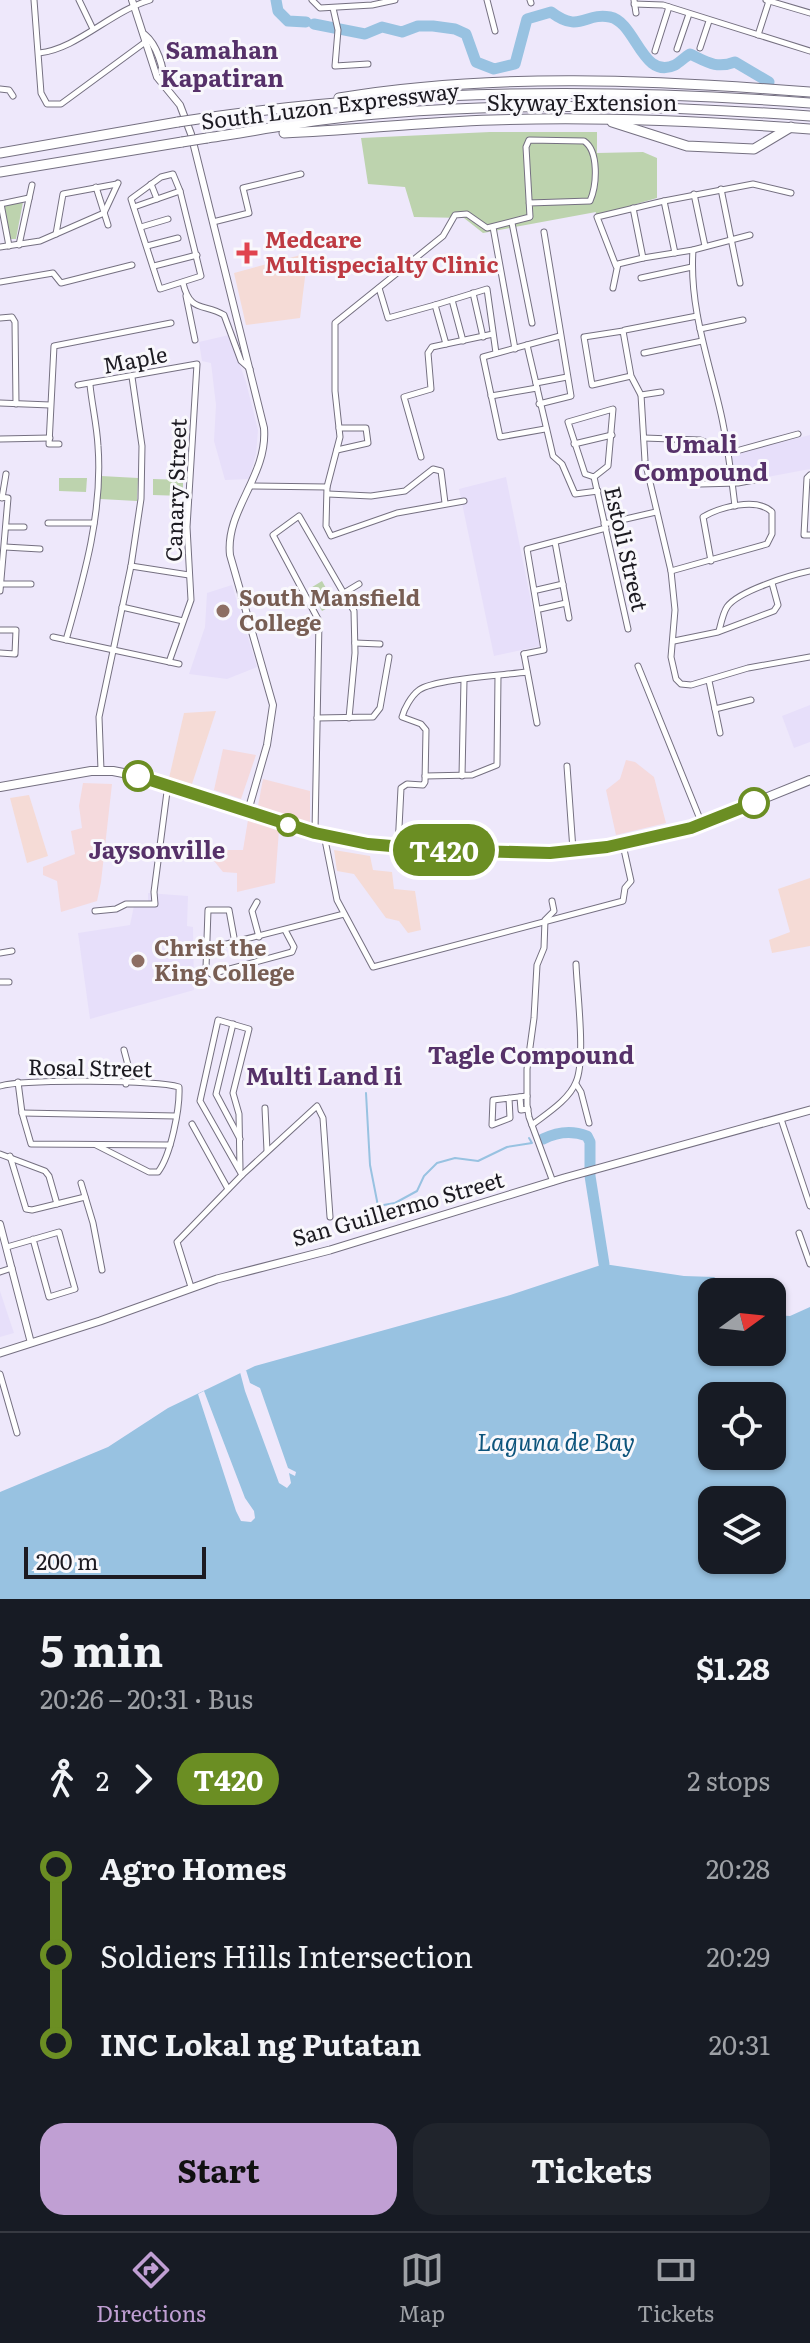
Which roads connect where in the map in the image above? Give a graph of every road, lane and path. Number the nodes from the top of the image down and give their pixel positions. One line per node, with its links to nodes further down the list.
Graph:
1 (34, 0): 24 (street)
2 (79, 0): 16 (street)
3 (150, 0): 9 (street)
4 (312, 0): 11 (street)
5 (395, 0): 11 (street)
6 (487, 0): 17 (street)
7 (767, 0): 13 (street); 18 (street)
8 (634, 2): 10 (street); 12 (street)
9 (133, 3): 16 (street); 19 (street)
10 (669, 7): 14 (street); 22 (street)
11 (333, 8): 25 (street)
12 (636, 13)
13 (810, 13)
14 (689, 14): 15 (street); 21 (street)
15 (709, 21): 18 (street); 20 (street)
16 (93, 29): 24 (street)
17 (495, 31)
18 (758, 35): 23 (street)
19 (144, 39): 24 (street); 55 (street)
20 (700, 48)
21 (677, 49)
22 (655, 51)
23 (810, 51)
24 (39, 53)
25 (368, 64)
26 (0, 89): 28 (street)
27 (810, 92): 30 (highway, Skyway Extension)
28 (13, 96)
29 (810, 103): 30 (highway, South Luzon Expressway)
30 (300, 105): 36 (highway, South Luzon Expressway, bridge)
31 (810, 116): 35 (highway, South Luzon Expressway)
32 (603, 119): 33 (highway, Skyway Extension); 33 (highway); 35 (highway, Skyway Extension)
33 (791, 127): 34 (highway, Skyway Extension)
34 (809, 129)
35 (245, 133): 37 (highway, South Luzon Expressway, bridge)
36 (0, 153)
37 (0, 172)
38 (301, 174): 55 (street)
39 (151, 184): 43 (street); 47 (street); 51 (street)
40 (32, 185): 46 (street)
41 (96, 187): 53 (street); 53 (street); 61 (street)
42 (721, 189): 44 (street); 45 (street); 64 (street)
43 (180, 191): 47 (street); 72 (street)
44 (791, 193)
45 (694, 194): 48 (street); 68 (street)
46 (29, 198): 50 (street); 65 (street)
47 (157, 199): 51 (street)
48 (664, 201): 52 (street); 71 (street)
49 (529, 203): 49 (street); 56 (street)
50 (1, 204): 66 (street)
51 (134, 207): 58 (street)
52 (633, 207): 73 (street); 76 (street)
53 (104, 213): 57 (street); 61 (street)
54 (168, 219): 58 (street)
55 (213, 222): 107 (street)
56 (512, 223): 59 (street); 92 (street)
57 (108, 225)
58 (141, 227): 67 (street)
59 (493, 227): 82 (street); 103 (street)
60 (544, 232): 96 (street)
61 (56, 234): 65 (street)
62 (750, 235): 64 (street)
63 (178, 238): 67 (street)
64 (729, 240): 68 (street); 81 (street)
65 (19, 245): 66 (street)
66 (9, 246): 69 (street)
67 (147, 246): 75 (street)
68 (705, 246): 70 (street)
69 (0, 247)
70 (693, 250): 71 (street); 77 (street)
71 (675, 253): 73 (street)
72 (197, 255): 75 (street); 80 (street)
73 (643, 258): 76 (street)
74 (132, 265): 79 (street)
75 (154, 266): 80 (street)
76 (616, 266): 83 (street)
77 (692, 267): 78 (street); 88 (street)
78 (641, 278)
79 (0, 282)
80 (183, 283): 85 (street)
81 (740, 283)
82 (379, 288): 87 (street); 121 (street)
83 (613, 288)
84 (473, 293): 86 (street); 95 (street); 97 (street)
85 (186, 295): 98 (street); 107 (street)
86 (452, 300): 87 (street); 100 (street)
87 (435, 305): 101 (street)
88 (697, 316): 93 (street); 94 (street)
89 (0, 318): 118 (street)
90 (743, 320): 93 (street)
91 (171, 323): 120 (street)
92 (532, 323)
93 (700, 329): 99 (street)
94 (625, 330)
95 (493, 334): 97 (street); 104 (street)
96 (560, 336): 102 (street); 110 (street)
97 (483, 337): 100 (street)
98 (195, 340)
99 (702, 341): 105 (street); 131 (street)
100 (463, 342): 101 (street)
101 (446, 344): 132 (street)
102 (527, 345): 103 (street); 113 (street)
103 (515, 349): 104 (street)
104 (496, 353): 116 (street)
105 (644, 353)
106 (197, 364): 109 (street, Maple); 161 (street, Canary Street)
107 (251, 370): 139 (street)
108 (631, 376): 108 (street); 115 (street)
109 (132, 377): 112 (street, Maple); 158 (street)
110 (567, 377): 113 (street); 119 (street)
111 (78, 385): 112 (street, Maple)
112 (90, 385): 149 (street)
113 (536, 386): 116 (street); 119 (street)
114 (661, 392): 115 (street)
115 (641, 395): 126 (street)
116 (491, 396): 122 (street)
117 (0, 403): 118 (street)
118 (16, 404): 120 (street)
119 (539, 404): 122 (street)
120 (50, 405): 125 (street)
121 (339, 428): 130 (street); 130 (street)
122 (545, 429): 141 (street)
123 (798, 434): 131 (street)
124 (612, 435): 129 (street); 129 (street); 135 (street)
125 (50, 438): 127 (street); 128 (street)
126 (644, 438): 131 (street); 147 (street)
127 (0, 439)
128 (59, 444)
129 (574, 444): 135 (street, Estoli Street)
130 (337, 450): 140 (street)
131 (728, 450): 137 (street)
132 (421, 457)
133 (6, 474): 143 (street)
134 (810, 475): 142 (street)
135 (594, 477): 141 (street, Estoli Street)
136 (759, 479): 137 (street)
137 (732, 483): 138 (street); 146 (street)
138 (700, 484)
139 (252, 486): 140 (street); 207 (street)
140 (328, 491): 145 (street); 145 (street)
141 (598, 491): 150 (street, Estoli Street)
142 (808, 496): 153 (street)
143 (1, 498): 151 (street)
144 (464, 501): 145 (street)
145 (445, 503)
146 (735, 506): 157 (street); 157 (street)
147 (656, 512): 150 (street); 159 (street)
148 (48, 523): 149 (street)
149 (94, 523): 179 (street)
150 (605, 526): 154 (street); 175 (street, Estoli Street)
151 (6, 527): 152 (street); 155 (street)
152 (24, 527)
153 (810, 535)
154 (555, 542): 166 (street); 190 (street)
155 (5, 547): 156 (street); 163 (street)
156 (40, 549)
157 (711, 561): 159 (street)
158 (131, 566): 161 (street); 171 (street)
159 (671, 571): 180 (street)
160 (810, 571): 162 (street)
161 (189, 575): 174 (street, Canary Street)
162 (772, 583): 177 (street); 177 (street)
163 (1, 584): 164 (street); 168 (street)
164 (31, 584)
165 (359, 584): 169 (street)
166 (563, 584): 167 (street); 170 (street)
167 (537, 590)
168 (0, 591)
169 (344, 593): 181 (street); 196 (street)
170 (566, 603): 172 (street); 173 (street)
171 (122, 607): 174 (street); 183 (street)
172 (540, 609)
173 (569, 618)
174 (183, 621): 187 (street, Canary Street)
175 (628, 629)
176 (0, 630): 184 (street)
177 (718, 632): 180 (street)
178 (53, 637): 179 (street)
179 (66, 640): 183 (street)
180 (674, 641): 193 (street)
181 (355, 643): 182 (street); 197 (street)
182 (380, 644)
183 (113, 651): 187 (street); 201 (street)
184 (0, 653)
185 (389, 657): 197 (street)
186 (810, 657): 193 (street)
187 (169, 662): 188 (street)
188 (179, 664)
189 (638, 666): 208 (street)
190 (527, 672): 191 (street); 198 (street)
191 (498, 676): 192 (street); 203 (street)
192 (464, 680): 202 (street); 203 (street)
193 (709, 681): 195 (street)
194 (751, 700): 195 (street)
195 (715, 709): 199 (street)
196 (317, 718): 197 (street); 209 (street)
197 (349, 718)
198 (537, 723)
199 (720, 733)
200 (567, 766): 212 (street)
201 (101, 770): 205 (highway); 206 (highway)
202 (425, 776): 203 (street); 211 (street)
203 (462, 776)
204 (810, 780): 208 (highway)
205 (168, 783): 207 (highway); 215 (street)
206 (0, 787)
207 (248, 811): 209 (highway)
208 (702, 824): 210 (highway)
209 (320, 834): 211 (highway); 216 (street)
210 (623, 845): 212 (highway); 217 (street)
211 (398, 848): 212 (highway)
212 (573, 851)
213 (552, 901): 217 (street)
214 (257, 902): 219 (street)
215 (95, 911)
216 (344, 914): 217 (street); 218 (street)
217 (545, 920): 233 (street)
218 (285, 930): 219 (street); 221 (street)
219 (259, 937): 220 (street)
220 (235, 943): 221 (street); 221 (street)
221 (207, 949)
222 (12, 951): 223 (street)
223 (0, 953)
224 (576, 964): 231 (street)
225 (0, 982): 226 (street)
226 (9, 982)
227 (233, 1024): 245 (street); 245 (street); 251 (street)
228 (124, 1050): 230 (street)
229 (18, 1082): 230 (street, Rosal Street); 232 (street, Rosal Street); 239 (street)
230 (126, 1084): 240 (street, Rosal Street)
231 (576, 1084): 242 (street); 244 (street)
232 (0, 1086)
233 (527, 1096): 234 (street); 237 (street)
234 (520, 1097): 235 (street); 237 (street)
235 (509, 1098): 235 (street)
236 (265, 1108): 248 (street)
237 (528, 1109): 244 (street)
238 (810, 1110): 241 (main road, San Guillermo Street)
239 (22, 1113): 240 (street); 246 (street)
240 (176, 1116): 247 (street)
241 (781, 1119): 252 (main road, San Guillermo Street); 257 (street)
242 (589, 1123)
243 (192, 1124): 254 (street)
244 (532, 1125): 252 (street)
245 (240, 1139): 251 (street)
246 (96, 1145): 247 (street); 247 (street)
247 (170, 1145)
248 (267, 1152): 251 (street); 258 (street)
249 (0, 1154): 250 (street)
250 (10, 1156): 256 (street); 256 (street)
251 (241, 1172): 254 (street)
252 (553, 1182): 267 (main road, San Guillermo Street)
253 (81, 1183): 255 (street)
254 (228, 1189): 267 (street)
255 (85, 1197): 256 (street); 265 (street)
256 (57, 1204)
257 (810, 1206)
258 (330, 1217)
259 (0, 1224): 262 (street)
260 (799, 1233): 263 (street)
261 (33, 1239): 261 (street); 262 (street)
262 (7, 1247): 264 (street)
263 (810, 1264)
264 (13, 1268): 266 (street); 268 (street)
265 (102, 1270)
266 (0, 1272)
267 (191, 1287): 268 (main road, San Guillermo Street)
268 (31, 1343): 269 (main road, San Guillermo Street)
269 (0, 1353)
270 (0, 1374): 271 (street)
271 (17, 1433)

